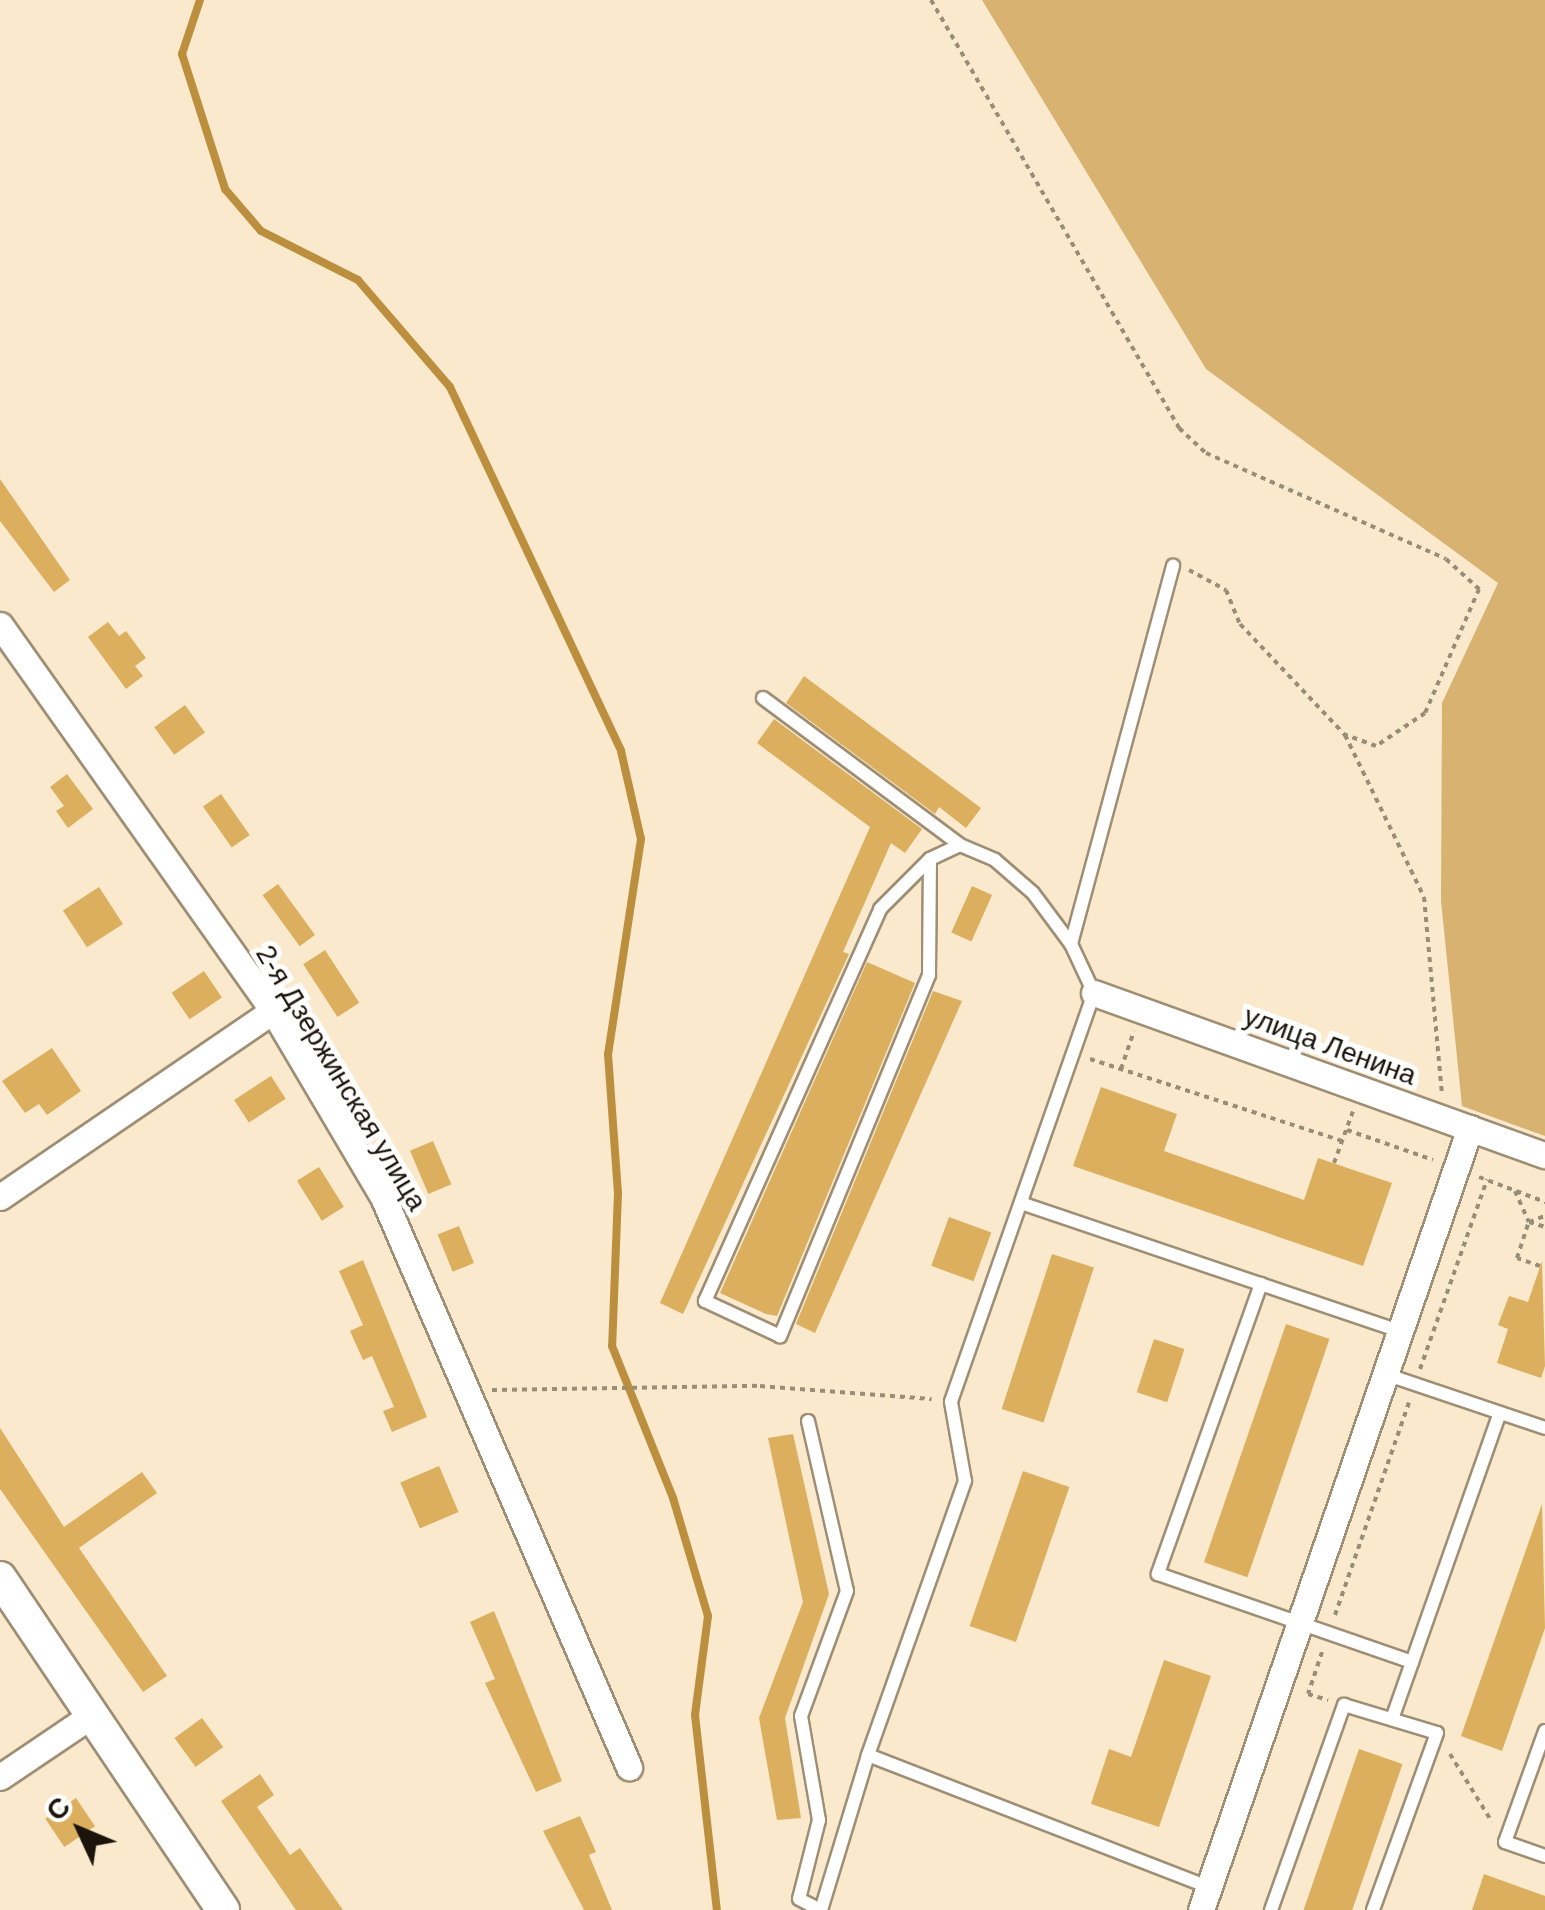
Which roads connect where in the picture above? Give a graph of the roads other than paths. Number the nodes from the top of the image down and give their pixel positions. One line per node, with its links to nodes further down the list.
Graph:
1 (1173, 566): 6 (lane)
2 (1, 628): 8 (street, 2-я Дзержинская улица)
3 (763, 698): 4 (lane)
4 (960, 845): 5 (lane); 6 (lane)
5 (930, 859): 5 (lane)
6 (1071, 944): 7 (lane)
7 (1094, 993): 9 (street, улица Ленина); 12 (lane)
8 (272, 1011): 11 (street); 26 (street, 2-я Дзержинская улица)
9 (1470, 1128): 10 (street, улица Ленина); 14 (street)
10 (1545, 1155)
11 (0, 1197)
12 (1021, 1204): 13 (lane); 25 (lane)
13 (1261, 1284): 14 (lane); 20 (lane)
14 (1400, 1331): 15 (street)
15 (1385, 1374): 16 (lane); 20 (street)
16 (1500, 1413): 18 (lane); 21 (lane)
17 (808, 1420): 31 (lane)
18 (1545, 1428)
19 (0, 1578): 22 (street)
20 (1298, 1626): 21 (lane); 29 (street)
21 (1412, 1662): 23 (lane)
22 (92, 1715): 27 (street); 30 (street)
23 (1392, 1719): 32 (lane); 33 (lane)
24 (1545, 1731): 28 (lane)
25 (868, 1756): 29 (lane); 31 (lane)
26 (630, 1767)
27 (0, 1777)
28 (1545, 1856)
29 (1205, 1898)
30 (223, 1910)
31 (821, 1910)
32 (1271, 1910)
33 (1373, 1910)

